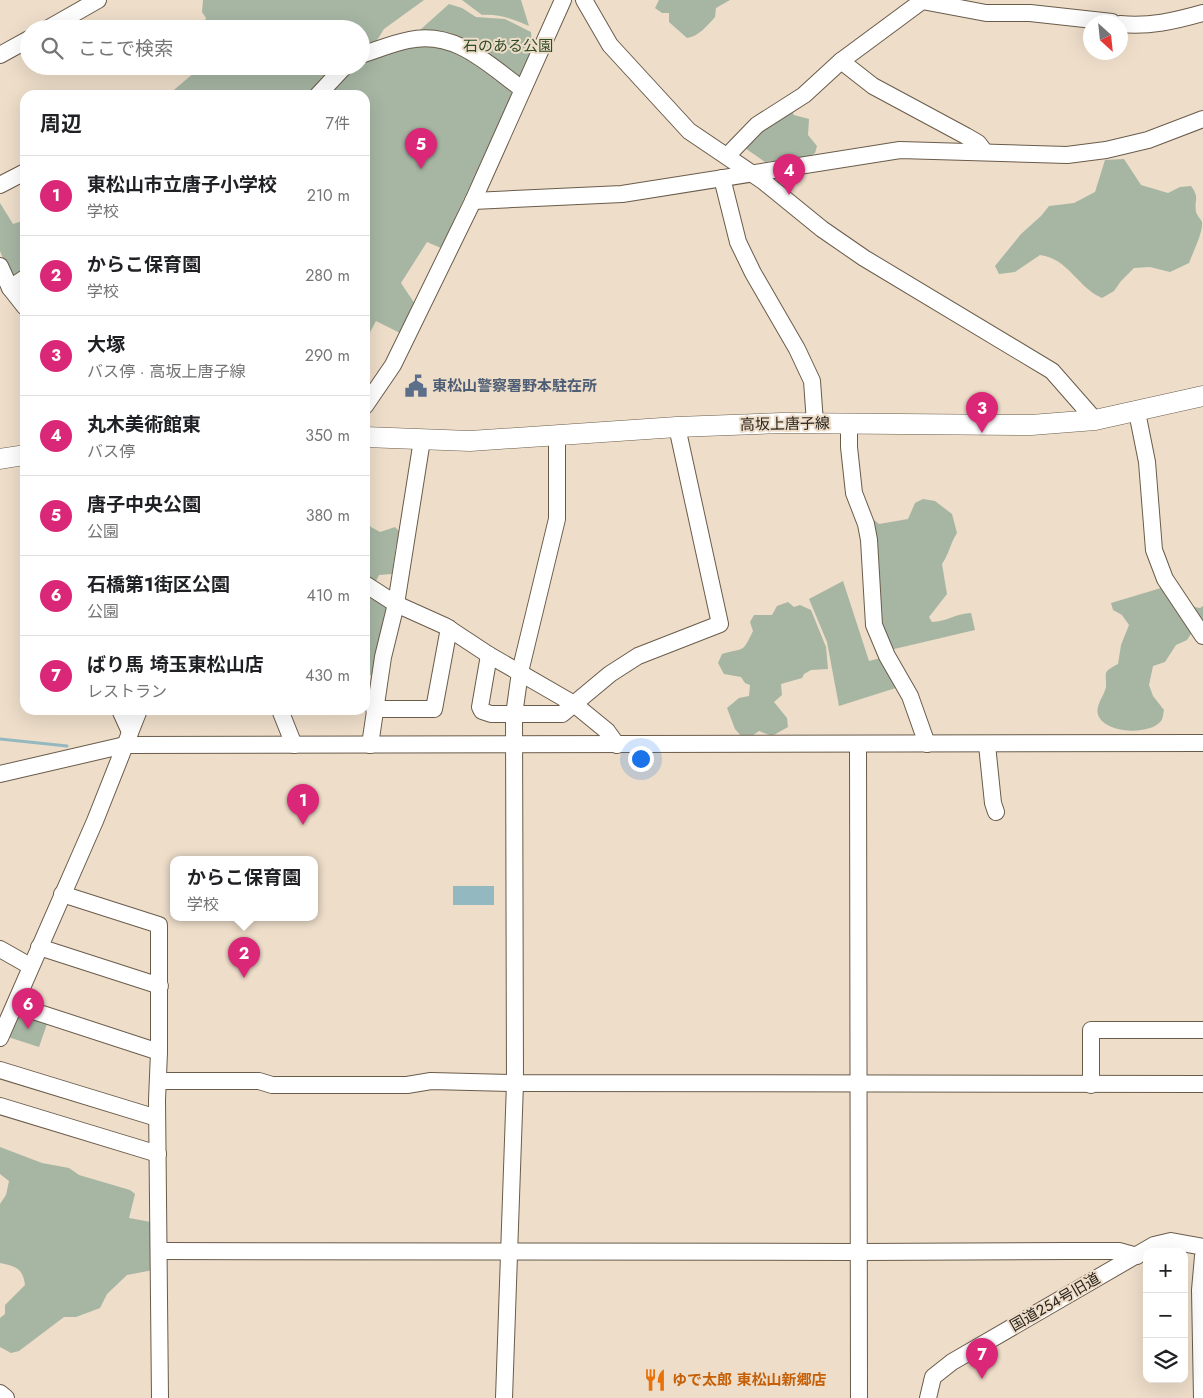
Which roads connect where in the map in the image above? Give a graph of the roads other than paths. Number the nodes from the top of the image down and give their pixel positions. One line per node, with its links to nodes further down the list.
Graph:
1 (563, 0): 13 (street)
2 (584, 0): 17 (street)
3 (89, 2): 6 (street)
4 (1203, 14): 7 (street)
5 (1083, 19): 11 (street)
6 (61, 20)
7 (1128, 25)
8 (20, 44): 10 (street)
9 (370, 52): 13 (street)
10 (0, 55)
11 (841, 61): 16 (street); 17 (street)
12 (337, 75): 14 (street)
13 (522, 89): 22 (street)
14 (323, 90)
15 (1203, 119): 16 (street)
16 (985, 152): 18 (street)
17 (727, 156): 18 (street)
18 (750, 173): 20 (street); 30 (street)
19 (20, 175): 21 (street)
20 (722, 178): 22 (street); 31 (street)
21 (0, 185)
22 (473, 201): 28 (street)
23 (0, 266): 25 (street)
24 (20, 281): 25 (street)
25 (10, 288): 26 (street)
26 (20, 301)
27 (1203, 396): 29 (main road, 高坂上唐子線)
28 (370, 399)
29 (1136, 412): 30 (main road, 高坂上唐子線); 42 (street)
30 (1095, 420): 32 (main road, 高坂上唐子線)
31 (815, 423): 32 (main road, 高坂上唐子線); 33 (main road, 高坂上唐子線)
32 (849, 424): 54 (street)
33 (676, 427): 34 (main road, 高坂上唐子線); 45 (street)
34 (557, 436): 36 (main road, 高坂上唐子線); 44 (street)
35 (370, 437): 36 (main road, 高坂上唐子線)
36 (422, 440): 40 (street)
37 (20, 456): 38 (main road)
38 (0, 459)
39 (370, 587): 40 (street)
40 (396, 604): 41 (street); 46 (street)
41 (449, 628): 43 (street); 46 (street)
42 (1203, 636)
43 (489, 655): 44 (street); 50 (street)
44 (520, 672): 45 (street); 50 (street)
45 (574, 704): 50 (street); 58 (street)
46 (374, 709): 57 (street)
47 (121, 715): 51 (street)
48 (138, 715): 51 (street)
49 (282, 715): 56 (street)
50 (514, 715): 52 (street)
51 (128, 739): 56 (street); 60 (street); 62 (street)
52 (514, 744): 57 (street); 58 (street); 73 (street)
53 (858, 744): 54 (street); 58 (street); 74 (street)
54 (927, 744): 59 (street)
55 (1203, 744): 59 (street)
56 (294, 745): 57 (street)
57 (370, 745)
58 (618, 745)
59 (987, 745): 61 (street)
60 (0, 774)
61 (996, 812)
62 (62, 894): 63 (street); 66 (street)
63 (38, 947): 65 (street); 66 (street)
64 (0, 948): 65 (street)
65 (30, 966): 67 (street)
66 (160, 986): 70 (street)
67 (9, 1008): 69 (street); 70 (street)
68 (1203, 1030): 76 (street)
69 (0, 1038)
70 (159, 1052): 72 (street)
71 (0, 1070): 78 (street)
72 (158, 1081): 73 (street); 78 (street)
73 (515, 1083): 74 (street); 82 (street)
74 (858, 1084): 76 (street); 83 (street)
75 (1203, 1084): 76 (street)
76 (1091, 1085)
77 (0, 1106): 79 (street)
78 (157, 1118): 79 (street)
79 (158, 1154): 81 (street)
80 (1203, 1247): 84 (street, 国道254号旧道)
81 (160, 1251): 82 (street); 88 (street)
82 (511, 1252): 83 (street); 89 (street)
83 (859, 1252): 84 (street); 90 (street)
84 (1136, 1256): 91 (street, 国道254号旧道)
85 (1203, 1256): 92 (street)
86 (0, 1393): 87 (street)
87 (6, 1398)
88 (160, 1398)
89 (504, 1398)
90 (859, 1398)
91 (928, 1398)
92 (1202, 1398)

